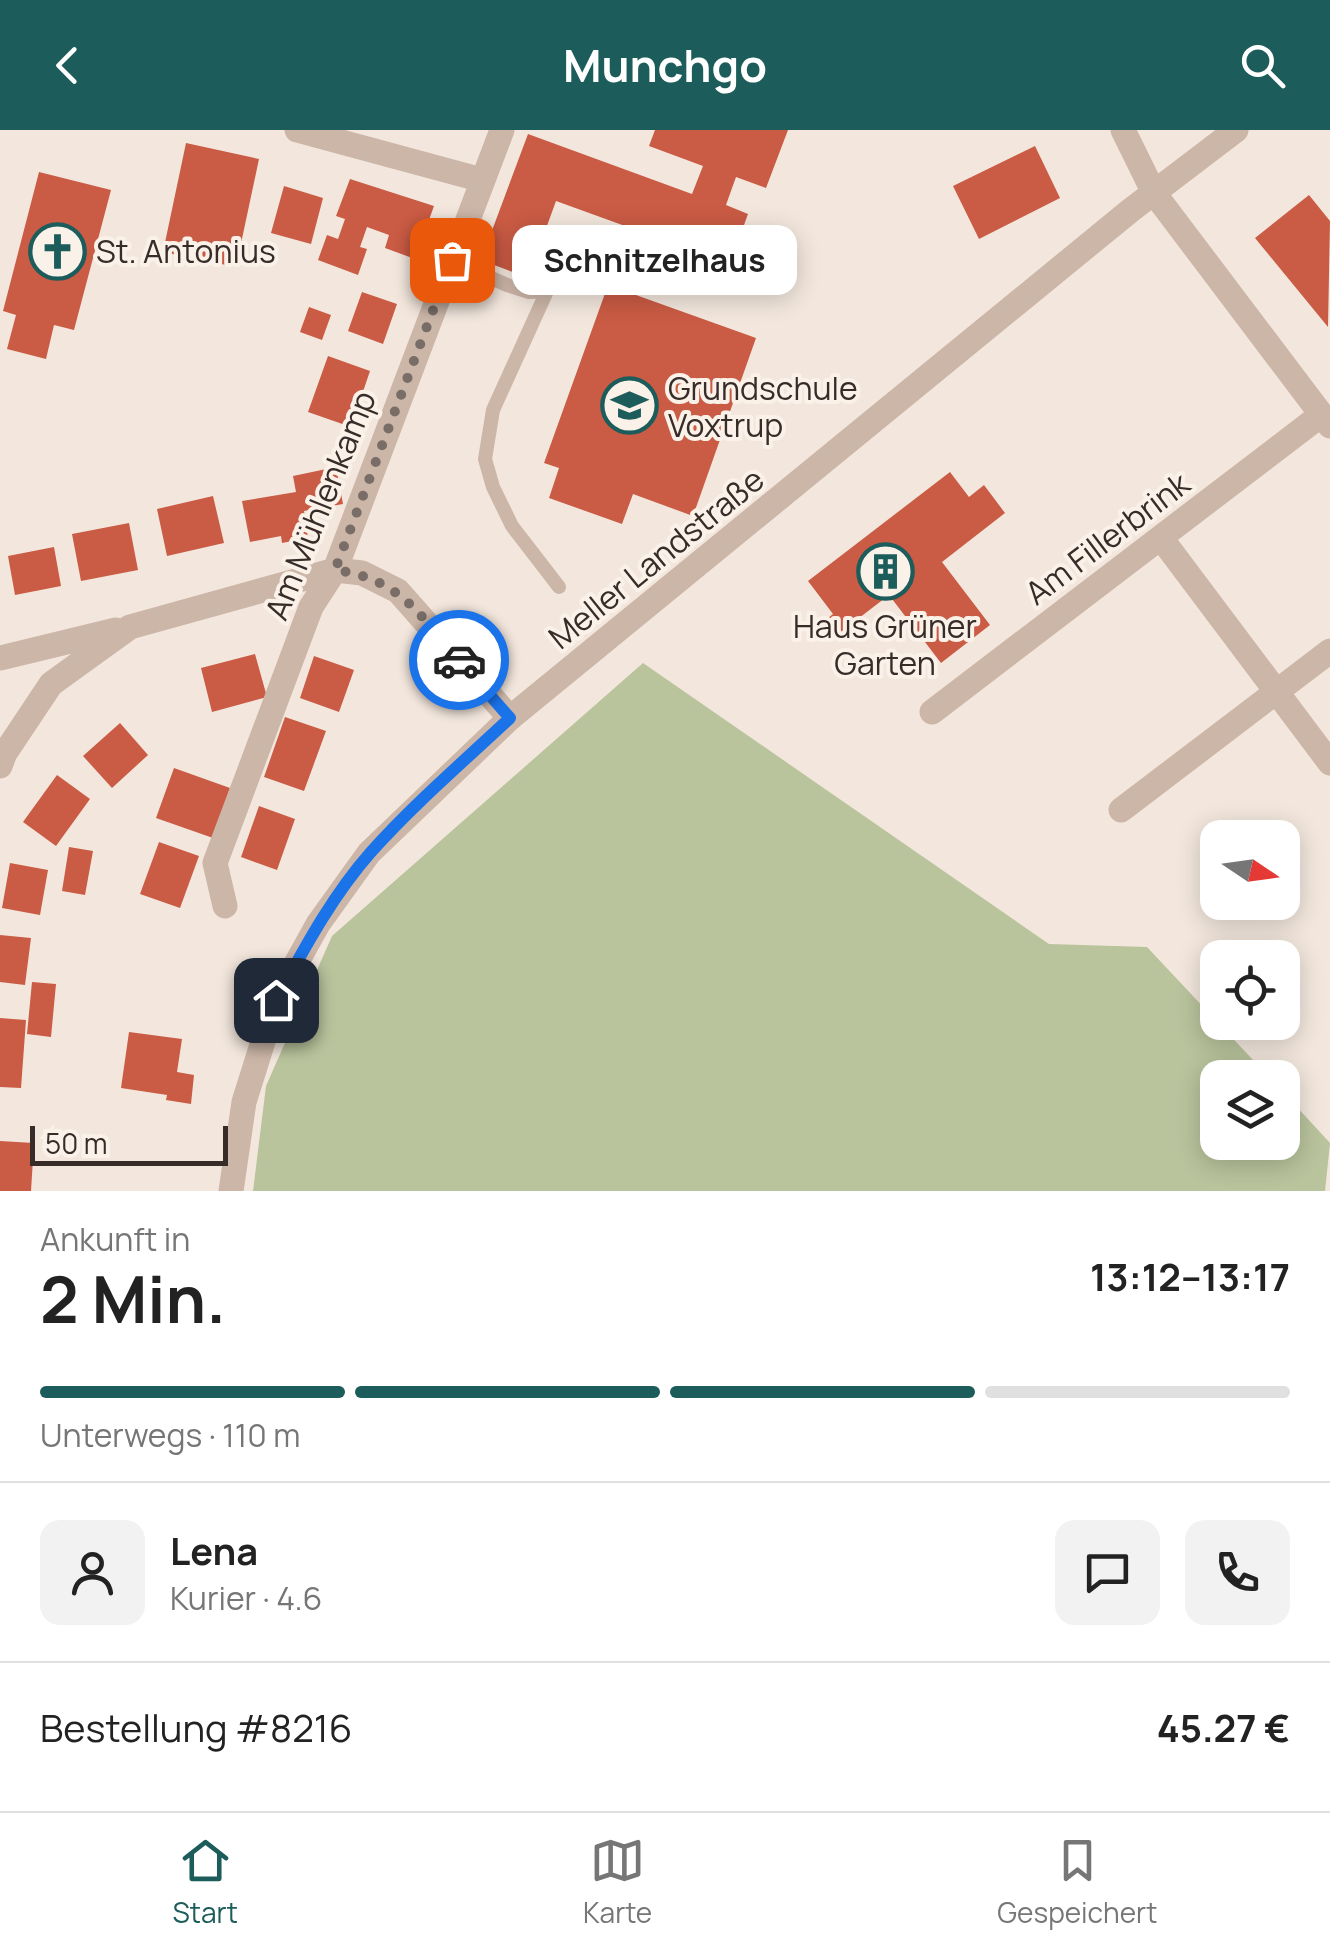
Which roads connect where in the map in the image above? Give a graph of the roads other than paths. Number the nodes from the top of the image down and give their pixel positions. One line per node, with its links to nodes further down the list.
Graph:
1 (297, 130): 5 (street)
2 (502, 130): 5 (street, Am Mühlenkamp)
3 (1123, 130): 6 (street)
4 (1236, 130): 6 (street, Meller Landstraße)
5 (482, 180): 7 (street, Am Mühlenkamp)
6 (1154, 193): 10 (street); 19 (street, Meller Landstraße)
7 (452, 260): 9 (lane); 12 (street, Am Mühlenkamp)
8 (697, 280): 9 (lane)
9 (547, 291): 13 (lane)
10 (1325, 420): 11 (street, Am Fillerbrink)
11 (1161, 538): 17 (street); 18 (street, Am Fillerbrink)
12 (335, 570): 14 (street); 19 (street); 23 (street, Am Mühlenkamp)
13 (560, 587)
14 (130, 627): 16 (street); 21 (street)
15 (1330, 652): 17 (street)
16 (0, 658)
17 (1274, 692): 20 (street); 22 (street)
18 (932, 712)
19 (510, 718): 24 (street, Meller Landstraße)
20 (1330, 763)
21 (0, 766)
22 (1121, 810)
23 (225, 906)
24 (231, 1191)

